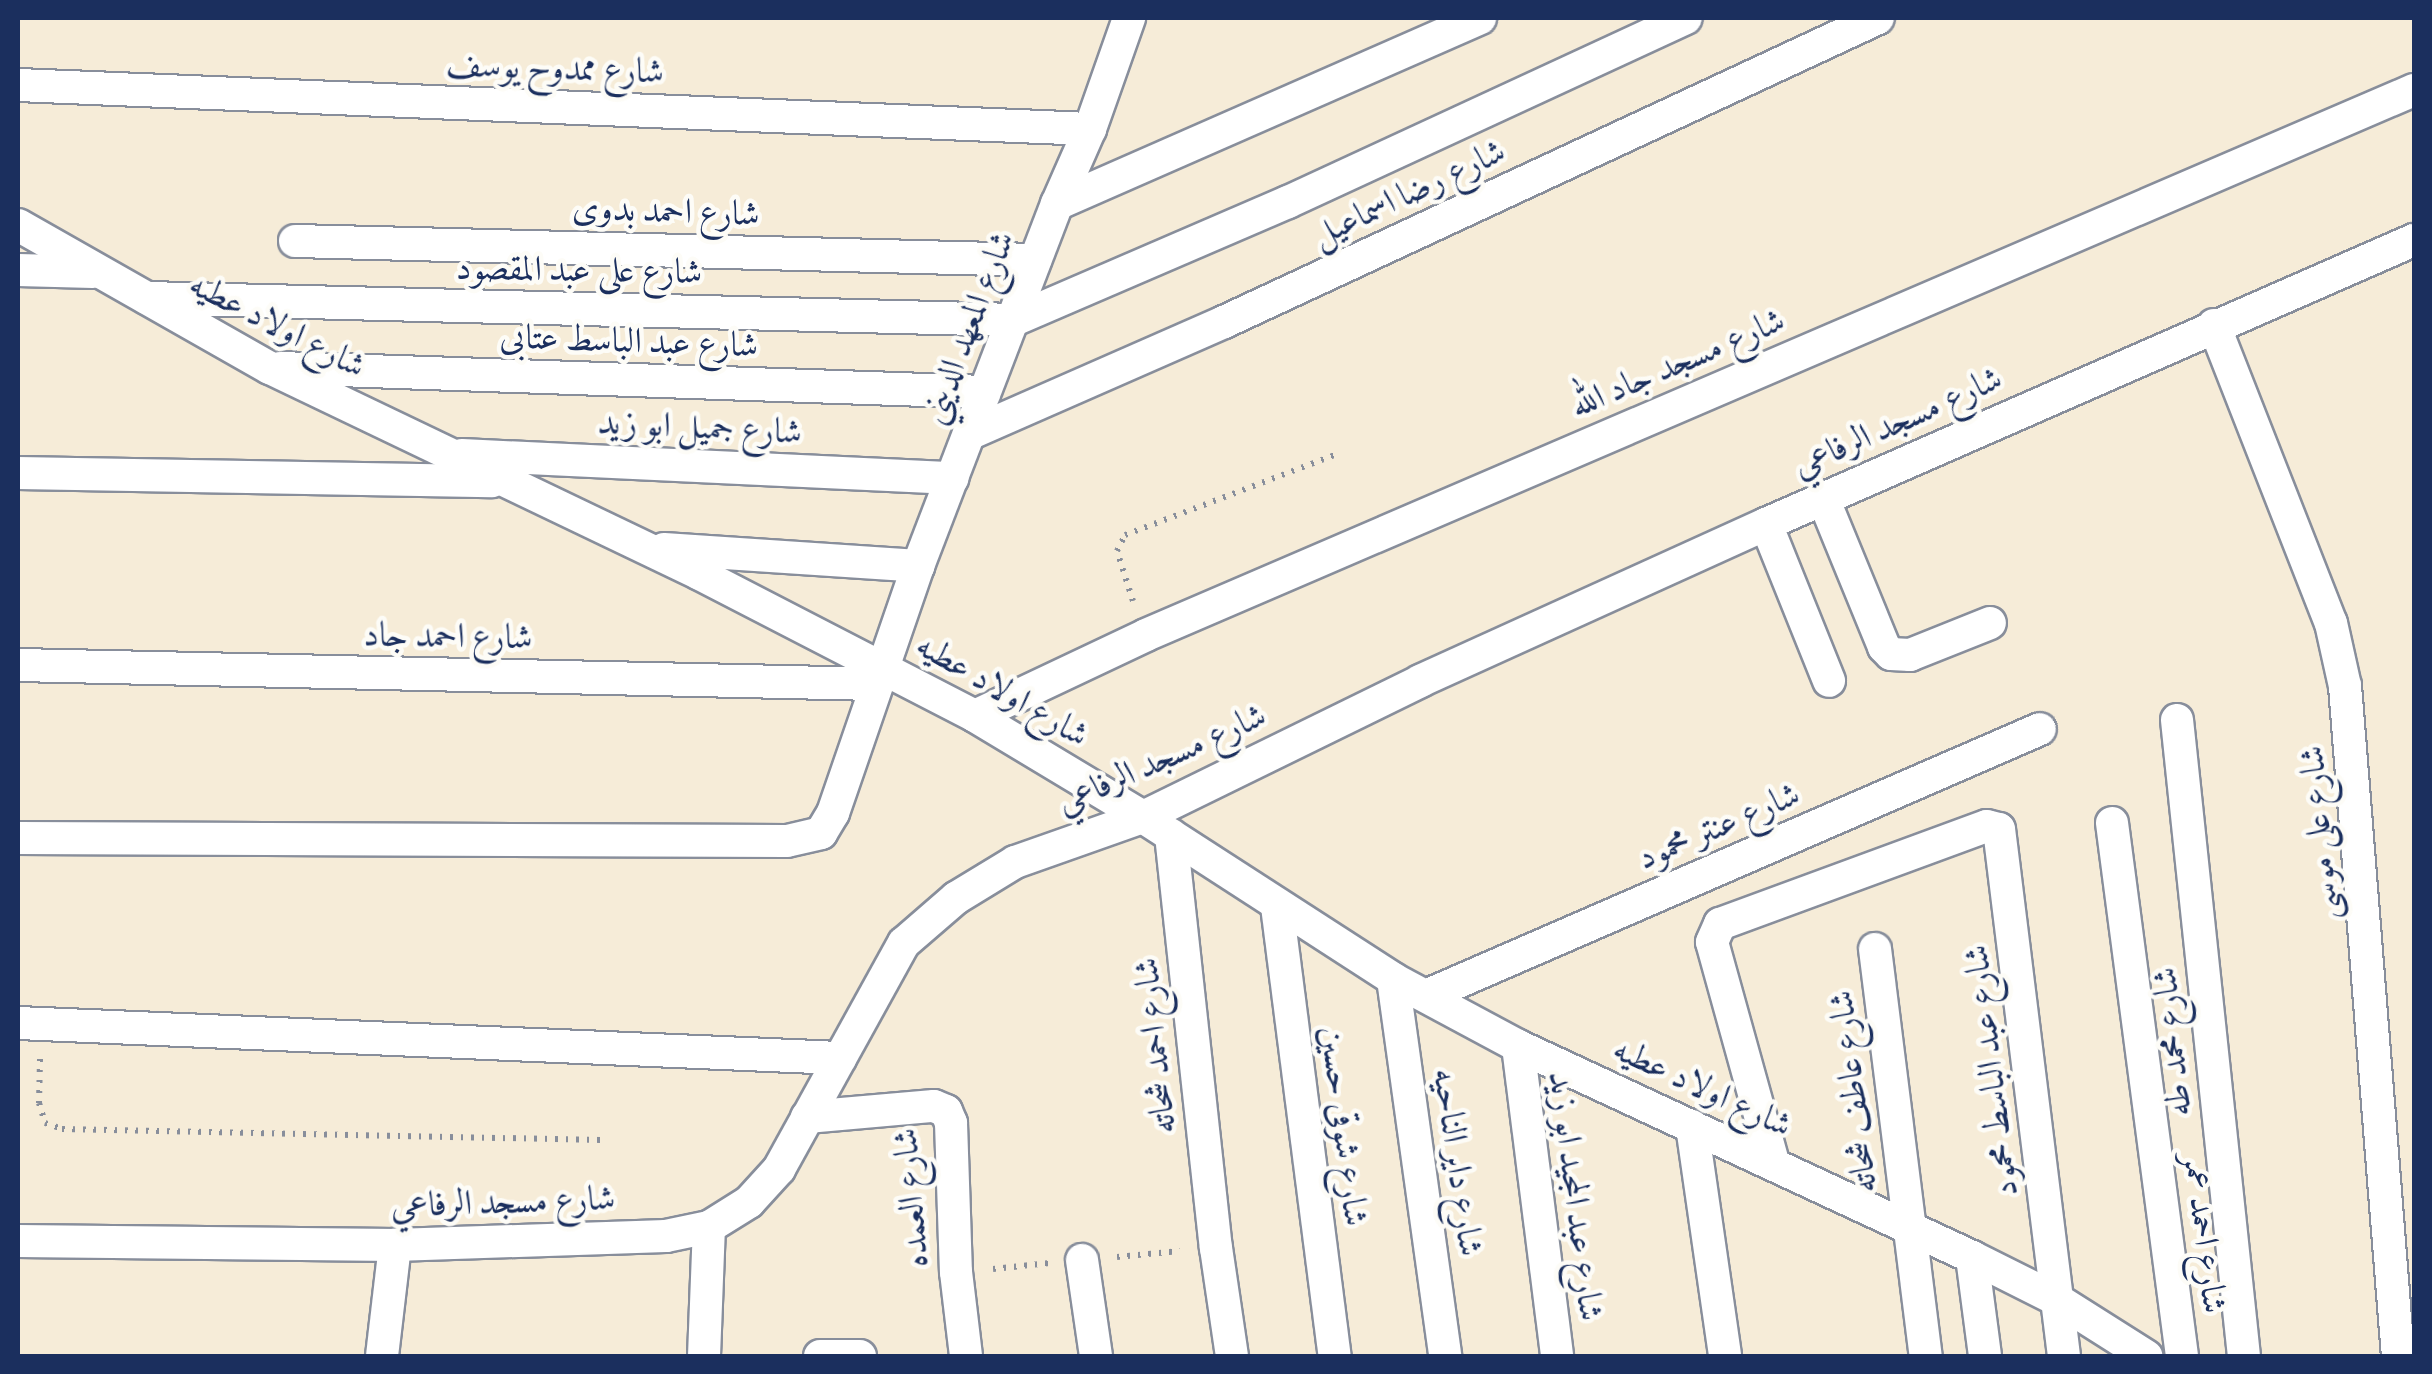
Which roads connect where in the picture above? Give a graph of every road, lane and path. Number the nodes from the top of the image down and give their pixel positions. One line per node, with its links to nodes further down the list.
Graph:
1 (1480, 18): 8 (street)
2 (1686, 18): 16 (street)
3 (1878, 18): 20 (street, شارع رضا اسماعيل)
4 (1132, 19): 7 (street, شارع المعهد الديني)
5 (18, 85): 7 (street, شارع ممدوح يوسف)
6 (2414, 90): 31 (street, شارع مسجد جاد الله)
7 (1090, 129): 8 (street, شارع المعهد الديني)
8 (1057, 204): 12 (street, شارع المعهد الديني)
9 (18, 226): 14 (street, شارع اولاد عطيه)
10 (295, 240): 12 (street, شارع احمد بدوى)
11 (2414, 240): 17 (street, شارع مسجد الرفاعي)
12 (1035, 260): 16 (street, شارع المعهد الديني)
13 (18, 270): 14 (street)
14 (97, 272): 15 (street, شارع اولاد عطيه)
15 (143, 298): 16 (street, شارع على عبد المقصود); 18 (street, شارع اولاد عطيه)
16 (1014, 320): 19 (street, شارع المعهد الديني)
17 (2214, 325): 26 (street, شارع مسجد الرفاعي); 76 (street, شارع على موسى)
18 (270, 368): 19 (street, شارع عبد الباسط عتابى); 22 (street, شارع اولاد عطيه)
19 (986, 392): 20 (street, شارع المعهد الديني)
20 (969, 434): 24 (street, شارع المعهد الديني)
21 (1340, 453): 31 (path)
22 (445, 454): 24 (street, شارع جميل ابو زيد); 25 (street, شارع اولاد عطيه)
23 (18, 473): 25 (street)
24 (952, 478): 29 (street, شارع المعهد الديني)
25 (502, 481): 28 (street, شارع اولاد عطيه)
26 (1823, 498): 27 (street, شارع مسجد الرفاعي); 30 (street)
27 (1766, 524): 34 (street); 39 (street, شارع مسجد الرفاعي)
28 (644, 547): 29 (street); 33 (street, شارع اولاد عطيه)
29 (918, 566): 33 (street, شارع المعهد الديني)
30 (1990, 623)
31 (1146, 635): 35 (street, شارع مسجد جاد الله)
32 (18, 666): 33 (street, شارع احمد جاد)
33 (880, 675): 35 (street, شارع اولاد عطيه); 40 (street, شارع المعهد الديني)
34 (1829, 682)
35 (975, 716): 39 (street, شارع اولاد عطيه)
36 (2177, 720): 75 (street, شارع محمد طه)
37 (2040, 729): 44 (street, شارع عنتر محمود)
38 (2112, 823): 74 (street, شارع احمد عمر)
39 (1157, 826): 41 (street, شارع اولاد عطيه); 47 (street, شارع مسجد الرفاعي); 65 (street, شارع احمد شحاته)
40 (18, 838)
41 (1277, 906): 43 (street, شارع اولاد عطيه); 66 (street, شارع شوقى حسين)
42 (1875, 948): 52 (street, شارع عاطف شحاته)
43 (1392, 979): 44 (street, شارع اولاد عطيه); 67 (street, شارع داير الناحيه)
44 (1428, 994): 46 (street, شارع اولاد عطيه)
45 (29, 1023): 47 (street); 50 (path)
46 (1518, 1046): 49 (street, شارع اولاد عطيه); 68 (street, شارع عبد المجيد ابو زيد)
47 (840, 1058): 48 (street, شارع مسجد الرفاعي)
48 (807, 1118): 53 (street, شارع مسجد الرفاعي); 63 (street, شارع العمده)
49 (1692, 1126): 51 (street, شارع اولاد عطيه); 69 (street)
50 (601, 1140)
51 (1773, 1162): 52 (street, شارع اولاد عطيه); 58 (street, شارع عبد الباسط محمود)
52 (1908, 1226): 56 (street, شارع اولاد عطيه); 70 (street, شارع عاطف شحاته)
53 (710, 1227): 55 (street, شارع مسجد الرفاعي); 61 (street)
54 (18, 1241): 55 (street, شارع مسجد الرفاعي)
55 (395, 1244): 60 (street)
56 (1972, 1257): 58 (street, شارع اولاد عطيه); 71 (street)
57 (1082, 1260): 64 (street)
58 (2056, 1299): 72 (street, شارع عبد الباسط محمود); 73 (street, شارع اولاد عطيه)
59 (857, 1355): 62 (street)
60 (382, 1356)
61 (704, 1356)
62 (820, 1356)
63 (966, 1356)
64 (1096, 1356)
65 (1232, 1356)
66 (1335, 1356)
67 (1446, 1356)
68 (1558, 1356)
69 (1725, 1356)
70 (1926, 1356)
71 (1985, 1356)
72 (2064, 1356)
73 (2146, 1356)
74 (2182, 1356)
75 (2244, 1356)
76 (2398, 1356)

